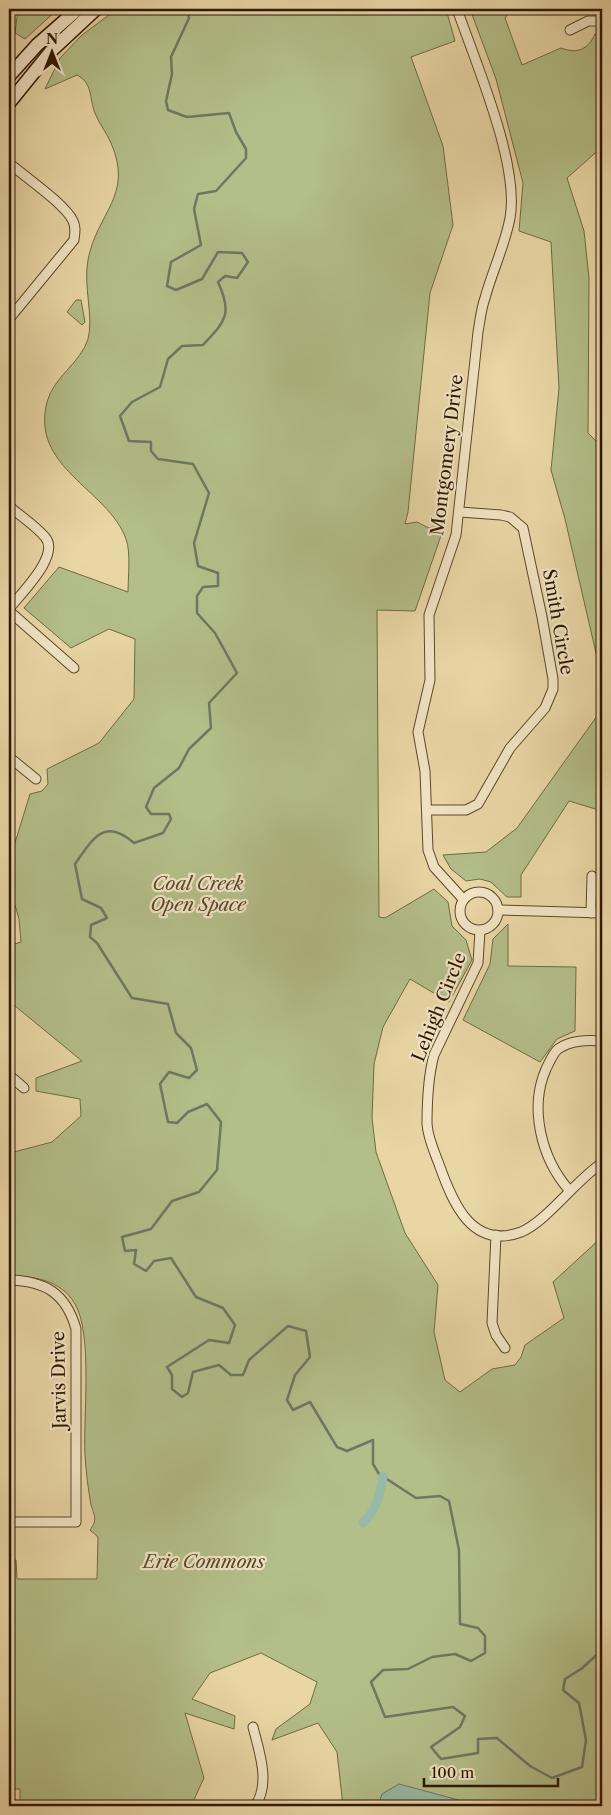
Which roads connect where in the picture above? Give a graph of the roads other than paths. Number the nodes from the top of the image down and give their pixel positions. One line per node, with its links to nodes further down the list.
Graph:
1 (78, 9): 6 (main road)
2 (96, 9): 7 (main road)
3 (457, 9): 11 (street, Montgomery Drive)
4 (602, 21): 5 (street)
5 (570, 30)
6 (9, 76)
7 (9, 103)
8 (9, 163): 9 (street)
9 (9, 319)
10 (9, 506): 12 (street)
11 (460, 512): 16 (street, Montgomery Drive); 16 (street, Smith Circle)
12 (9, 610): 13 (street)
13 (74, 668)
14 (9, 757): 15 (street)
15 (36, 779)
16 (427, 810): 18 (street, Montgomery Drive)
17 (592, 876): 20 (street)
18 (464, 899): 19 (street); 21 (street)
19 (498, 910): 20 (street); 21 (street)
20 (597, 913)
21 (480, 930): 27 (street, Lehigh Circle)
22 (602, 1040): 26 (street)
23 (9, 1075): 24 (street)
24 (24, 1088)
25 (602, 1163): 26 (street, Lehigh Circle)
26 (568, 1190): 27 (street, Lehigh Circle)
27 (496, 1235): 29 (street)
28 (9, 1280): 30 (street, Jarvis Drive)
29 (506, 1348)
30 (9, 1522)
31 (253, 1727): 32 (street)
32 (255, 1806)

